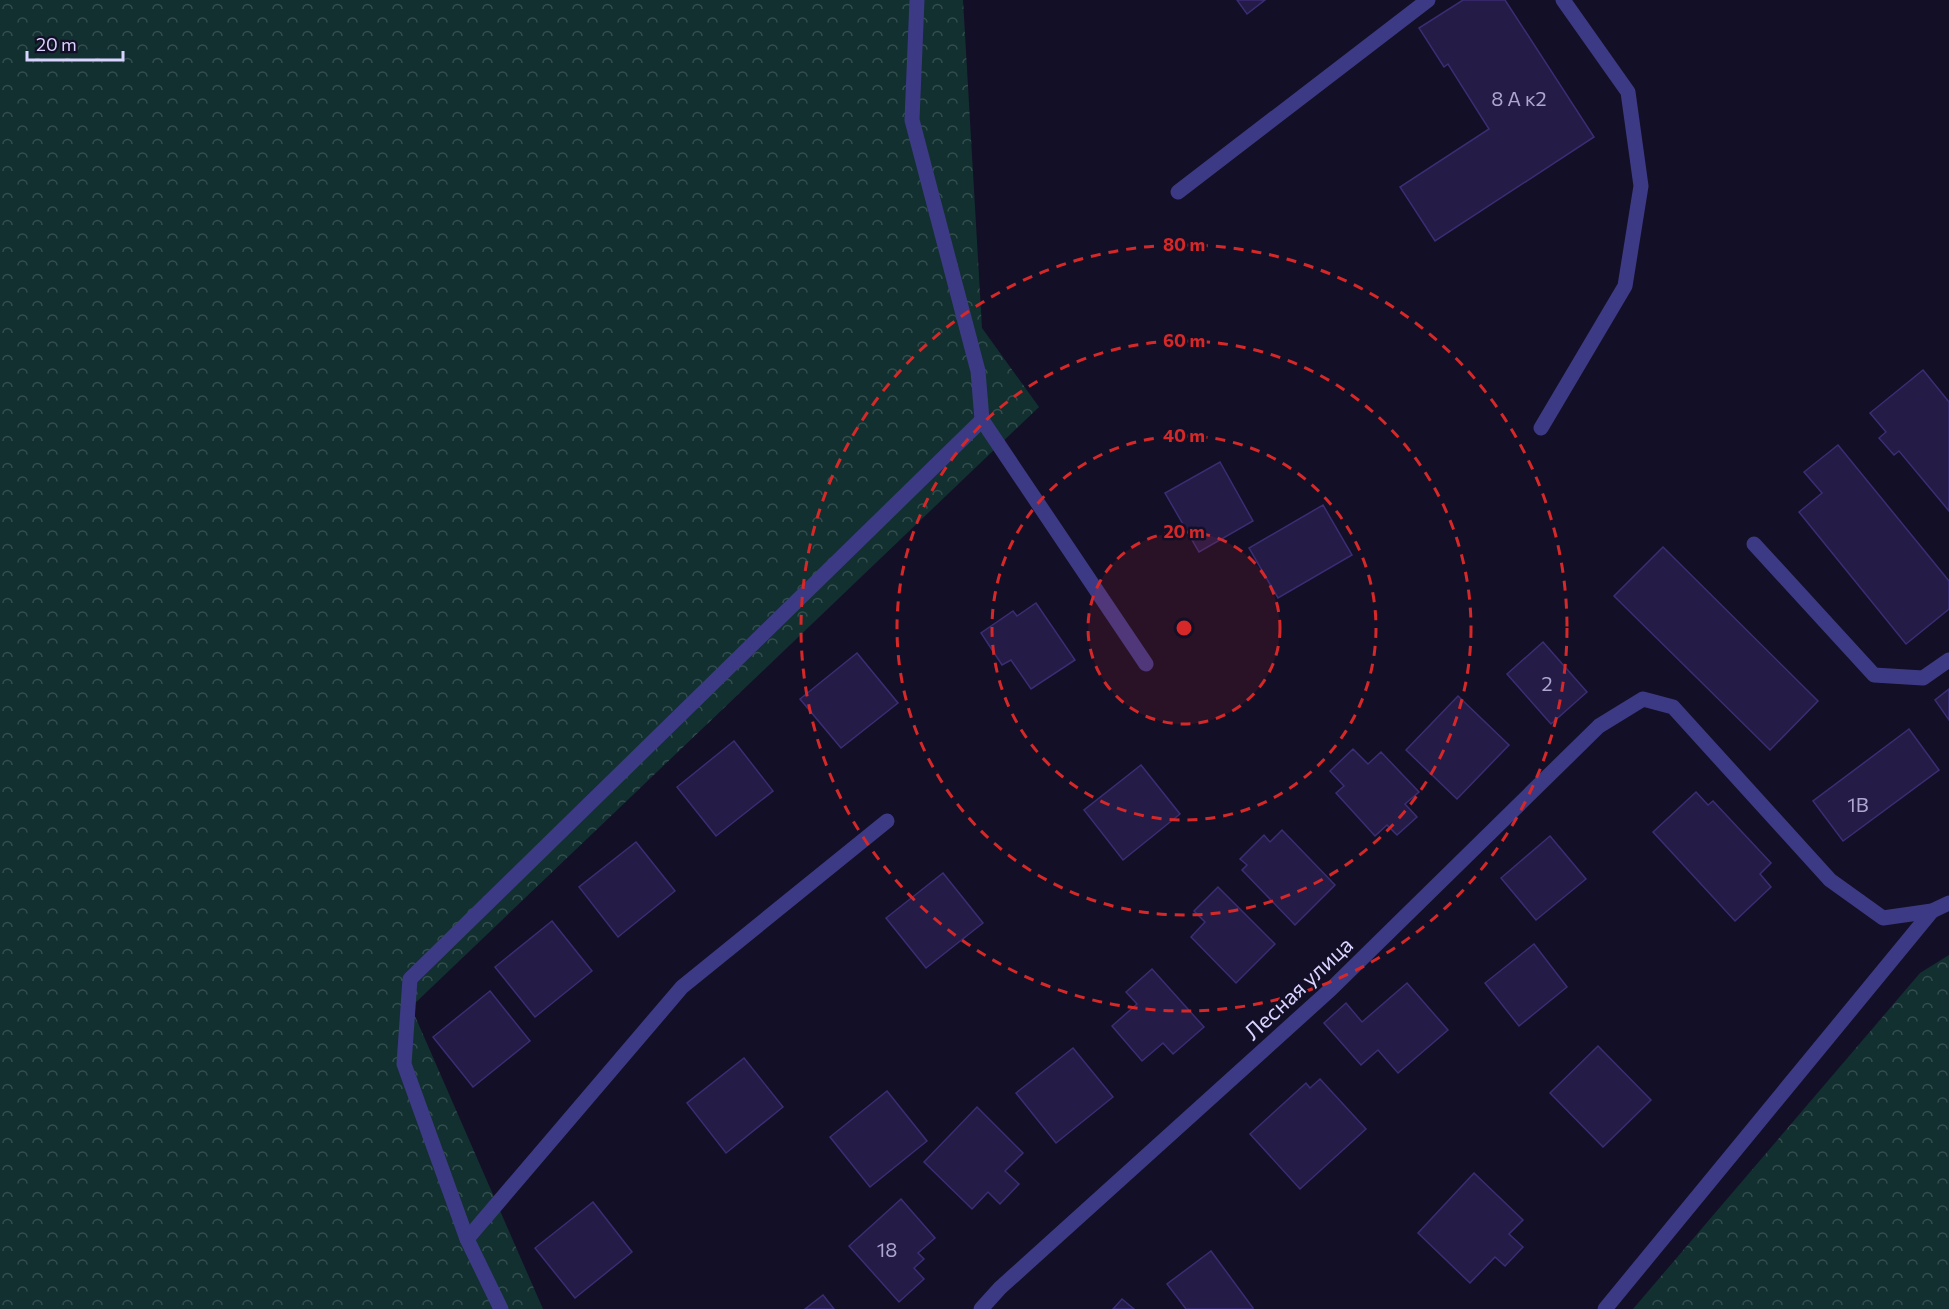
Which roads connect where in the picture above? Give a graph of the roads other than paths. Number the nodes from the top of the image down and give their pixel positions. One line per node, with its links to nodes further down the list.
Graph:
1 (917, 0): 5 (street)
2 (1428, 0): 4 (street)
3 (1563, 0): 6 (street)
4 (1178, 192)
5 (982, 420): 9 (street); 13 (street)
6 (1541, 428)
7 (1754, 544): 8 (street)
8 (1949, 660)
9 (1146, 664)
10 (887, 821): 13 (street)
11 (1949, 903): 12 (street)
12 (1932, 911): 15 (street, Лесная улица); 16 (street)
13 (467, 1239): 14 (street)
14 (501, 1309)
15 (981, 1309)
16 (1605, 1309)

